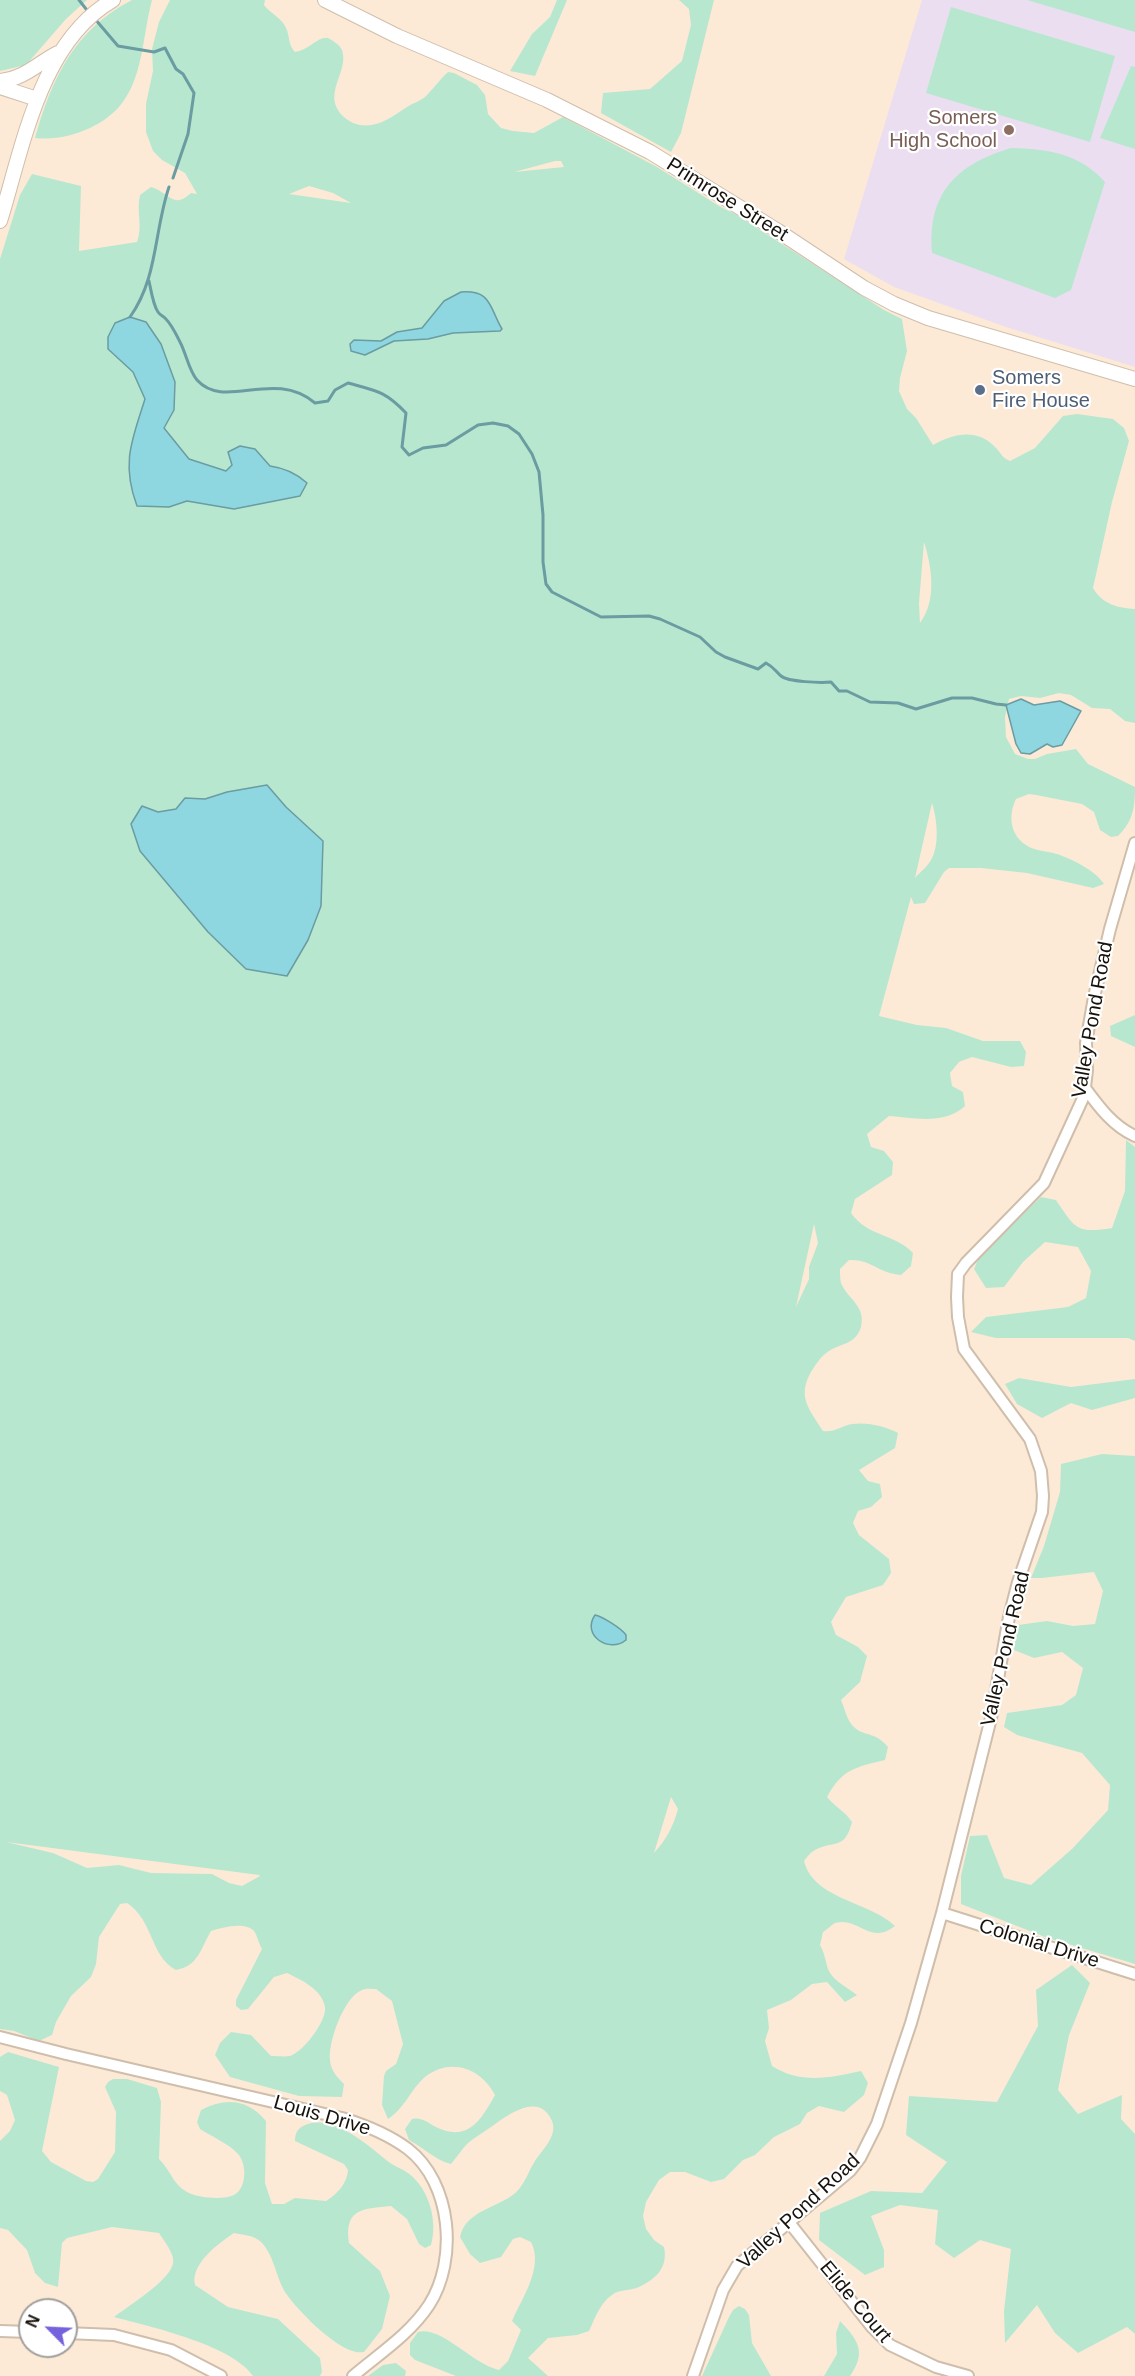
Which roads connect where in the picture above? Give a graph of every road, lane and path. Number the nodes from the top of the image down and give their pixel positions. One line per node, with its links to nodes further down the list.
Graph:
1 (113, 0): 3 (main road)
2 (325, 0): 8 (main road, Primrose Street)
3 (58, 53): 4 (main road); 6 (main road)
4 (0, 81)
5 (0, 87): 6 (main road)
6 (38, 99): 7 (main road)
7 (0, 221)
8 (1135, 379)
9 (1135, 843): 10 (street, Valley Pond Road)
10 (1085, 1088): 11 (street); 12 (street, Valley Pond Road)
11 (1135, 1136)
12 (942, 1913): 13 (street, Colonial Drive); 15 (street, Valley Pond Road)
13 (1135, 1974)
14 (0, 2037): 20 (street, Louis Drive)
15 (788, 2221): 21 (street, Valley Pond Road); 22 (street, Elide Court)
16 (0, 2331): 17 (street)
17 (18, 2332)
18 (78, 2334): 19 (street)
19 (221, 2376)
20 (352, 2376)
21 (693, 2376)
22 (968, 2376)

